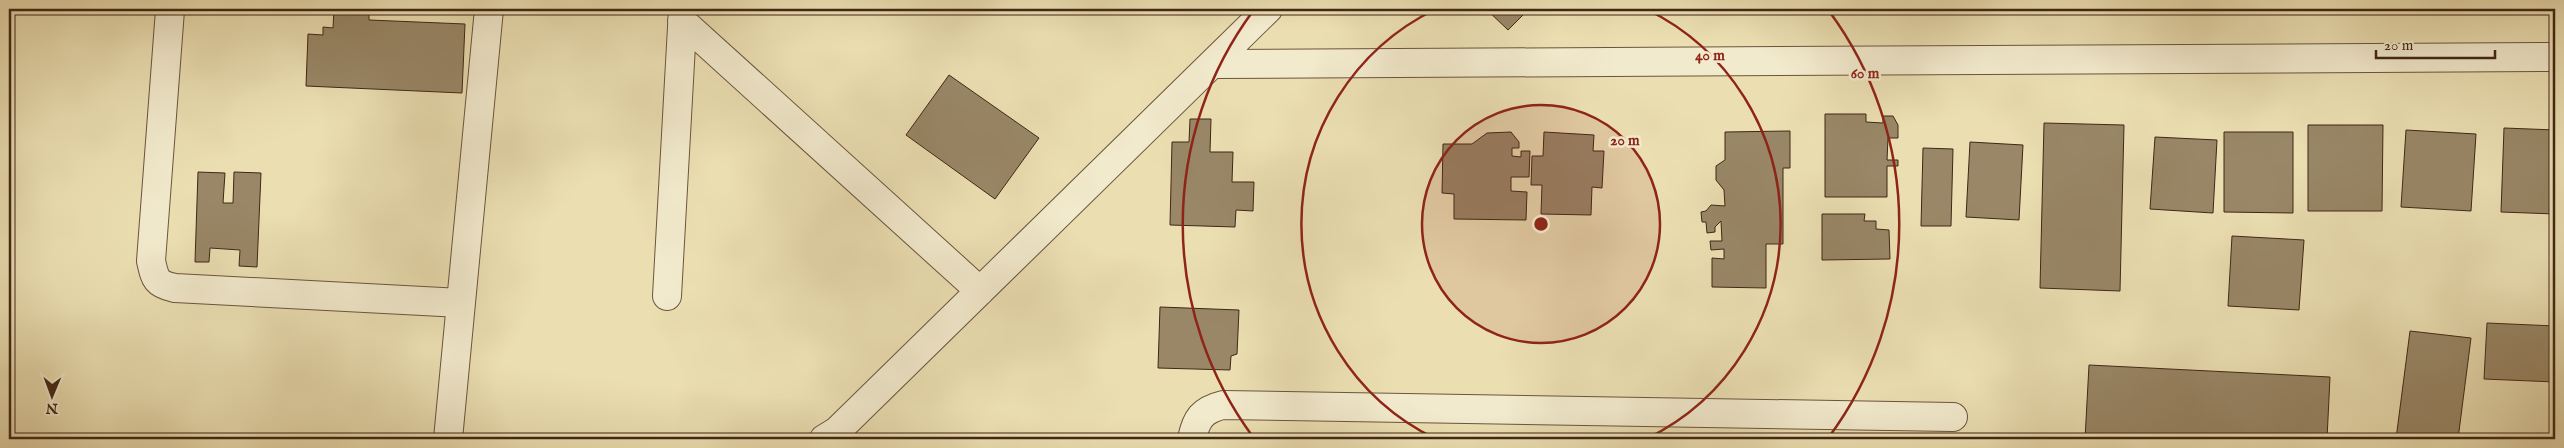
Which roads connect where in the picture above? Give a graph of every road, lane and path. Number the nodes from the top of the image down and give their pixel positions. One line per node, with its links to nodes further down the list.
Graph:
1 (489, 9): 9 (street)
2 (1268, 9): 6 (street)
3 (170, 10): 9 (street)
4 (683, 15): 7 (street); 8 (street)
5 (2555, 58): 6 (street)
6 (1214, 64): 7 (street)
7 (980, 291): 12 (street)
8 (667, 296)
9 (461, 303): 11 (street)
10 (1953, 417): 13 (street)
11 (448, 439)
12 (824, 439)
13 (1192, 439)

